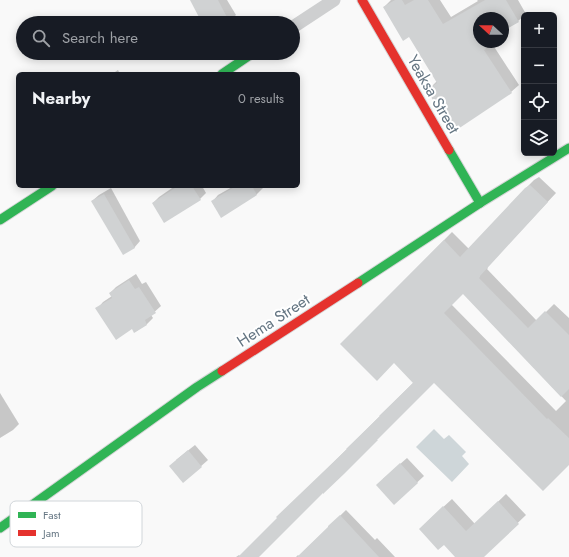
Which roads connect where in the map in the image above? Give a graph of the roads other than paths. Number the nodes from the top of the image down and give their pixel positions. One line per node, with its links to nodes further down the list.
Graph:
1 (334, 0): 3 (street)
2 (362, 0): 8 (street, Yeaksa Street)
3 (300, 22)
4 (243, 60): 5 (street)
5 (225, 72)
6 (569, 148): 8 (street, Hema Street)
7 (49, 188): 9 (street)
8 (480, 203): 10 (street, Hema Street)
9 (0, 220)
10 (38, 501)
11 (10, 521): 12 (street, Hema Street)
12 (0, 528)

